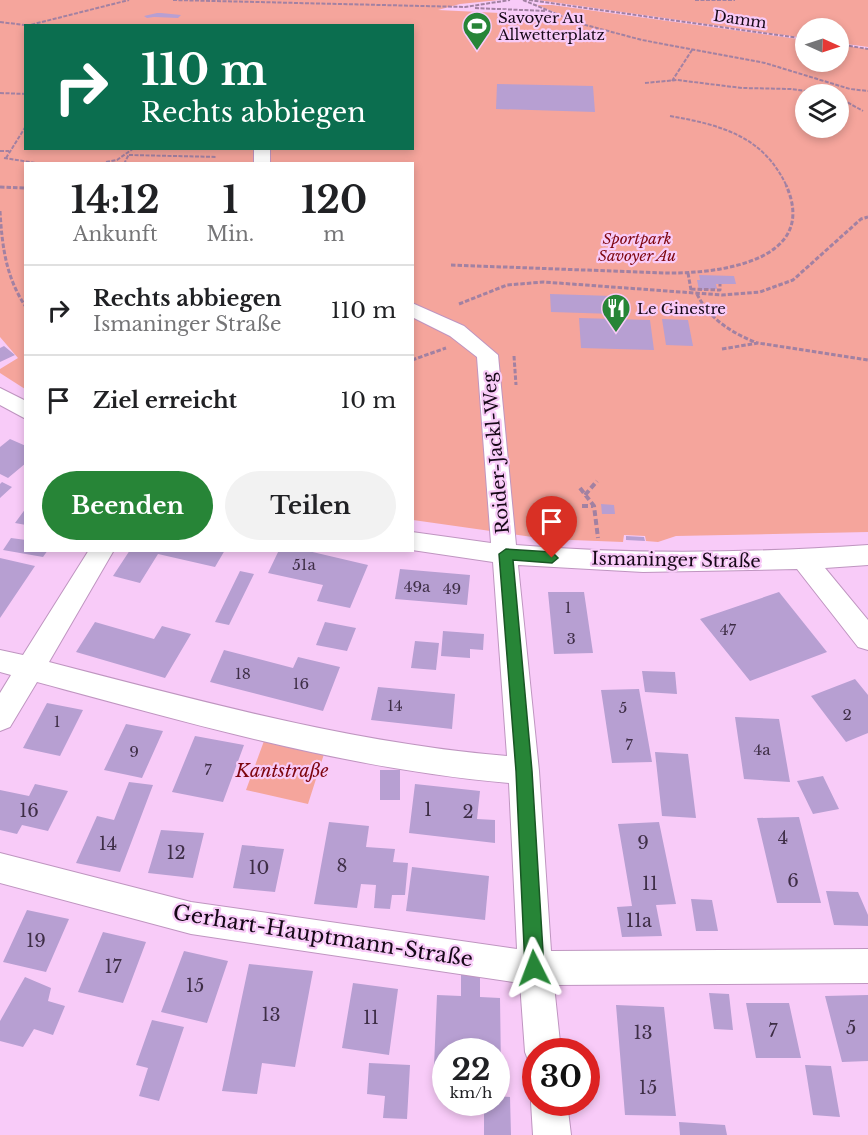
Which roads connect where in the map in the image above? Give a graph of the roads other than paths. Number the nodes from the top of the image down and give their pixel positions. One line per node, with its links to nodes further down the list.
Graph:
1 (414, 310): 6 (street, Roider-Jackl-Weg)
2 (0, 395): 3 (street)
3 (24, 411)
4 (414, 541): 6 (street, Ismaninger Straße)
5 (101, 552): 11 (street)
6 (506, 554): 8 (street, Ismaninger Straße); 13 (street, Roider-Jackl-Weg)
7 (868, 555): 8 (street, Ismaninger Straße)
8 (804, 560): 9 (street)
9 (868, 639)
10 (0, 661): 11 (street)
11 (29, 669): 12 (street); 13 (street)
12 (0, 718)
13 (524, 771): 16 (street, Roider-Jackl-Weg)
14 (0, 868): 16 (street, Gerhart-Hauptmann-Straße)
15 (868, 966): 16 (street, Gerhart-Hauptmann-Straße)
16 (534, 968): 17 (street, Roider-Jackl-Weg)
17 (542, 1038)
18 (550, 1116): 19 (street)
19 (552, 1135)

